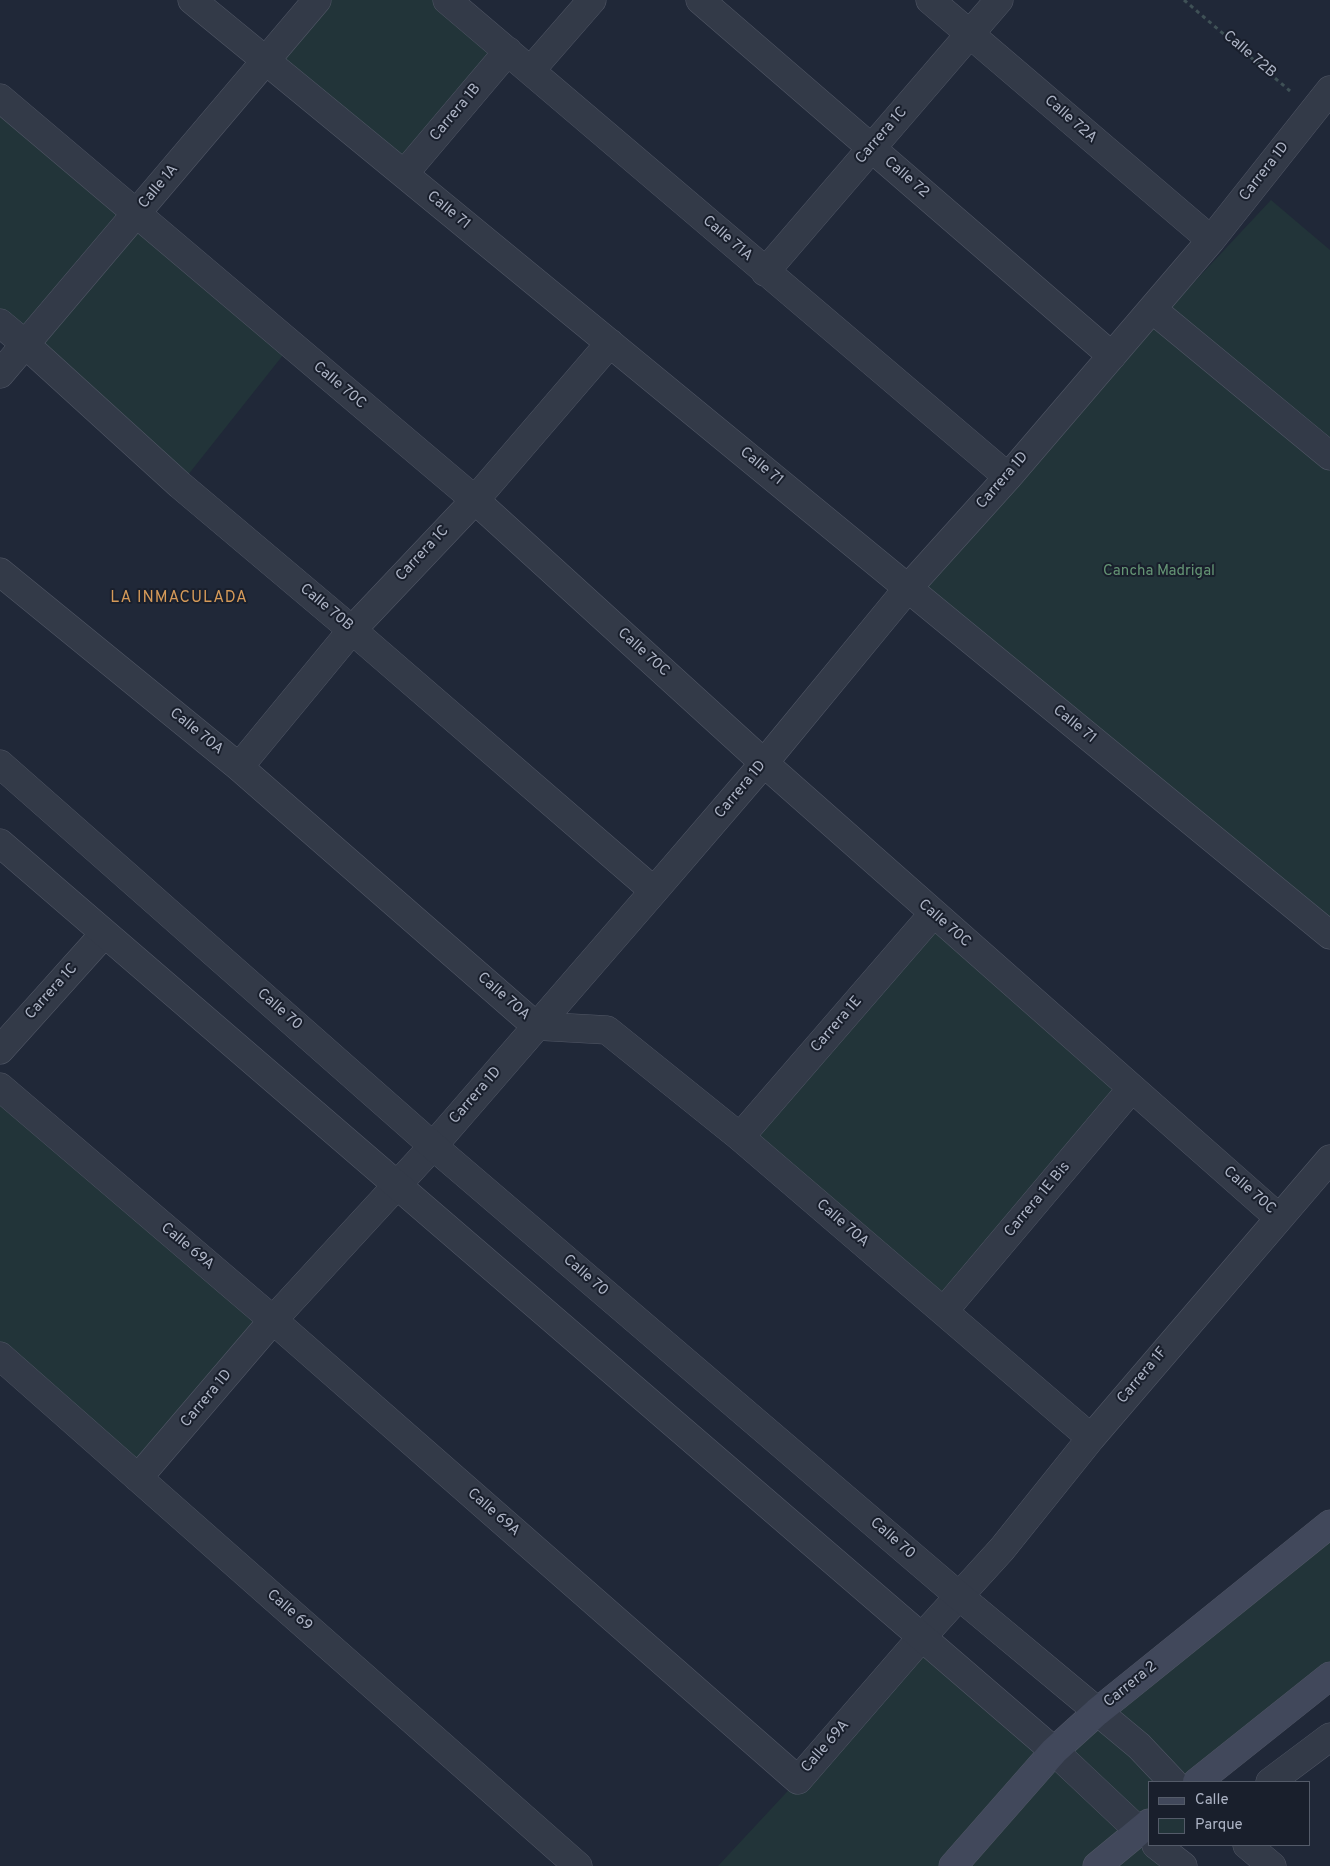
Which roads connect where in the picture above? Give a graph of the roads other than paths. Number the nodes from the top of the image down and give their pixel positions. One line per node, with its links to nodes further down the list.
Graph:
1 (192, 0): 10 (street, Calle 71)
2 (317, 0): 10 (street, Calle 1A)
3 (447, 0): 9 (street, Calle 71A)
4 (592, 0): 11 (street)
5 (700, 0): 14 (street, Calle 72)
6 (930, 0): 8 (street, Calle 72A)
7 (999, 0): 8 (street, Carrera 1C)
8 (970, 34): 14 (street, Carrera 1C); 17 (street, Calle 72A)
9 (508, 51): 11 (street, Calle 71A); 15 (street, Carrera 1B)
10 (266, 60): 15 (street, Calle 71); 16 (street, Calle 1A)
11 (531, 70): 18 (street, Calle 71A)
12 (0, 98): 16 (street, Calle 70C)
13 (1325, 98): 17 (street, Carrera 1D)
14 (871, 148): 18 (street, Carrera 1C); 23 (street, Calle 72)
15 (404, 174): 21 (street, Calle 71)
16 (137, 213): 22 (street, Calle 1A); 27 (street, Calle 70C)
17 (1210, 240): 19 (street, Carrera 1D)
18 (765, 272): 26 (street, Calle 71A)
19 (1152, 309): 23 (street, Carrera 1D); 25 (street)
20 (0, 323): 22 (street, Calle 70B)
21 (610, 343): 27 (street, Carrera 1C); 29 (street, Calle 71)
22 (25, 344): 24 (street, Calle 1A); 30 (street, Calle 70B)
23 (1112, 356): 26 (street, Carrera 1D)
24 (0, 374)
25 (1330, 456)
26 (1008, 477): 29 (street, Carrera 1D)
27 (475, 500): 30 (street, Carrera 1C); 31 (street, Calle 70C)
28 (0, 572): 33 (street, Calle 70A)
29 (908, 588): 31 (street, Carrera 1D); 38 (street, Calle 71)
30 (352, 630): 33 (street, Carrera 1C); 35 (street, Calle 70B)
31 (764, 763): 35 (street, Carrera 1D); 36 (street, Calle 70C)
32 (0, 764): 44 (street, Calle 70)
33 (239, 767): 39 (street, Calle 70A)
34 (0, 843): 37 (street)
35 (654, 891): 39 (street, Carrera 1D)
36 (933, 914): 42 (street, Calle 70C); 43 (street, Carrera 1E)
37 (104, 934): 40 (street, Carrera 1C); 46 (street)
38 (1330, 935)
39 (536, 1026): 43 (street, Calle 70A); 44 (street, Carrera 1D)
40 (0, 1050)
41 (0, 1088): 49 (street, Calle 69A)
42 (1132, 1088): 47 (street, Calle 70C); 48 (street, Carrera 1E Bis)
43 (740, 1137): 48 (street, Calle 70A)
44 (433, 1146): 46 (street, Carrera 1D); 54 (street, Calle 70)
45 (1330, 1159): 47 (street, Carrera 1F)
46 (398, 1185): 49 (street, Carrera 1D); 55 (street)
47 (1278, 1217): 51 (street, Carrera 1F)
48 (944, 1311): 51 (street, Calle 70A)
49 (273, 1320): 52 (street, Carrera 1D); 55 (street, Calle 69A)
50 (0, 1356): 52 (street, Calle 69)
51 (1091, 1438): 54 (street, Carrera 1F)
52 (138, 1478): 66 (street, Calle 69)
53 (1330, 1524): 57 (main road, Carrera 2)
54 (959, 1596): 55 (street, Calle 69A); 57 (street, Calle 70)
55 (921, 1638): 59 (street)
56 (1330, 1676): 61 (main road)
57 (1097, 1712): 59 (main road, Carrera 2); 60 (street, Calle 70)
58 (1330, 1736): 62 (street)
59 (1054, 1752): 63 (street); 67 (main road, Carrera 2)
60 (1172, 1781)
61 (1198, 1781)
62 (1271, 1781)
63 (1148, 1834): 68 (main road)
64 (1161, 1846): 69 (street)
65 (1248, 1846): 70 (street)
66 (578, 1866)
67 (952, 1866)
68 (1097, 1866)
69 (1183, 1866)
70 (1272, 1866)

